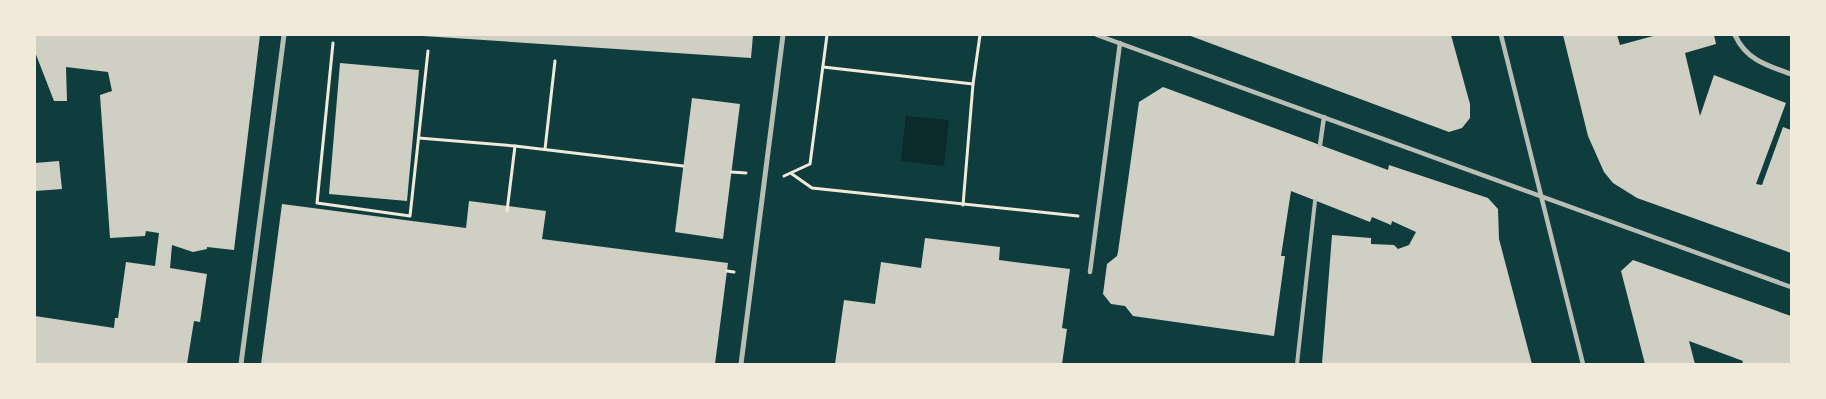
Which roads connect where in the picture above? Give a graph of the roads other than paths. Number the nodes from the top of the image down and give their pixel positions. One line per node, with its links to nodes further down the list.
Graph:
1 (284, 35): 14 (street)
2 (783, 35): 15 (street)
3 (1097, 35): 6 (street)
4 (1501, 35): 10 (street)
5 (1735, 35): 7 (street)
6 (1120, 43): 8 (street); 12 (street)
7 (1791, 74)
8 (1324, 117): 9 (street); 10 (street)
9 (1320, 145)
10 (1541, 197): 13 (street); 17 (street)
11 (1315, 200): 16 (lane)
12 (1090, 272)
13 (1791, 286)
14 (241, 364)
15 (741, 364)
16 (1297, 364)
17 (1583, 364)

